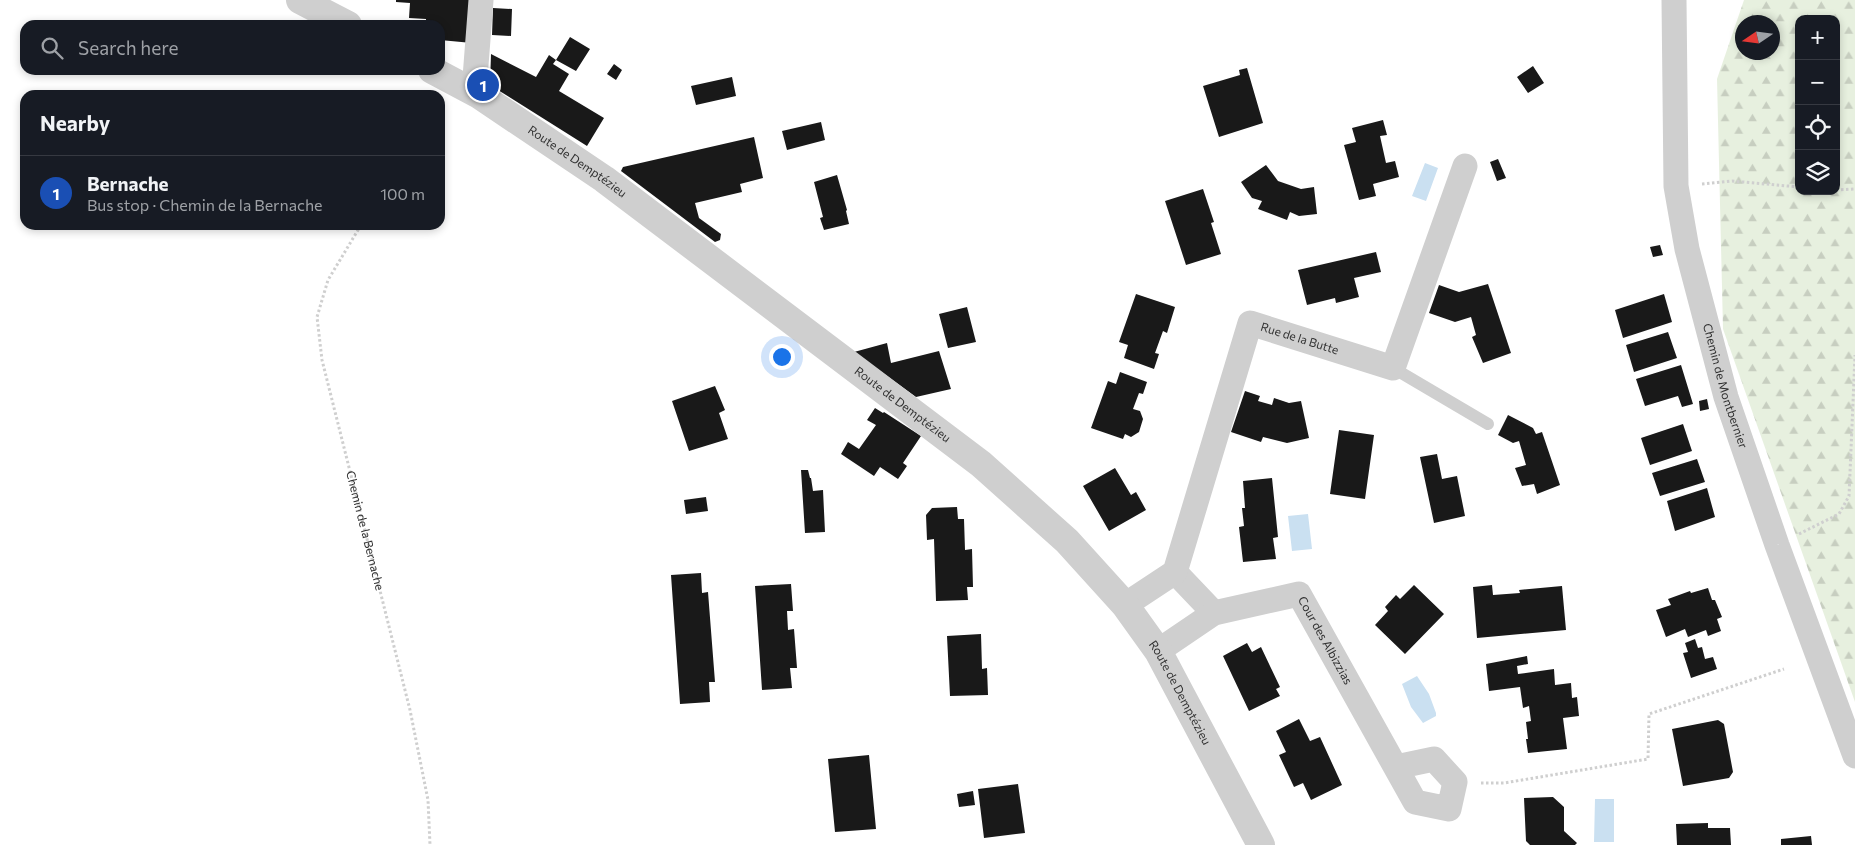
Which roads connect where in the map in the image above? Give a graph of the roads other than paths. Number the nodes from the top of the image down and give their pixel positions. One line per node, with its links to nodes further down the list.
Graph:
1 (300, 0): 4 (street)
2 (481, 0): 6 (street)
3 (1674, 0): 14 (street, Chemin de Montbernier)
4 (338, 20)
5 (442, 75): 6 (street, Route de Demptézieu)
6 (472, 91): 11 (street, Route de Demptézieu)
7 (1465, 166): 8 (street)
8 (1393, 368): 9 (lane); 10 (street, Rue de la Butte)
9 (1488, 424)
10 (1175, 572): 11 (street); 12 (street)
11 (1124, 605): 13 (street, Route de Demptézieu)
12 (1214, 613): 13 (street, Cour des Albizzias); 15 (street, Cour des Albizzias)
13 (1158, 651): 16 (street, Route de Demptézieu)
14 (1855, 756)
15 (1396, 768): 15 (street, Cour des Albizzias)
16 (1261, 845)

